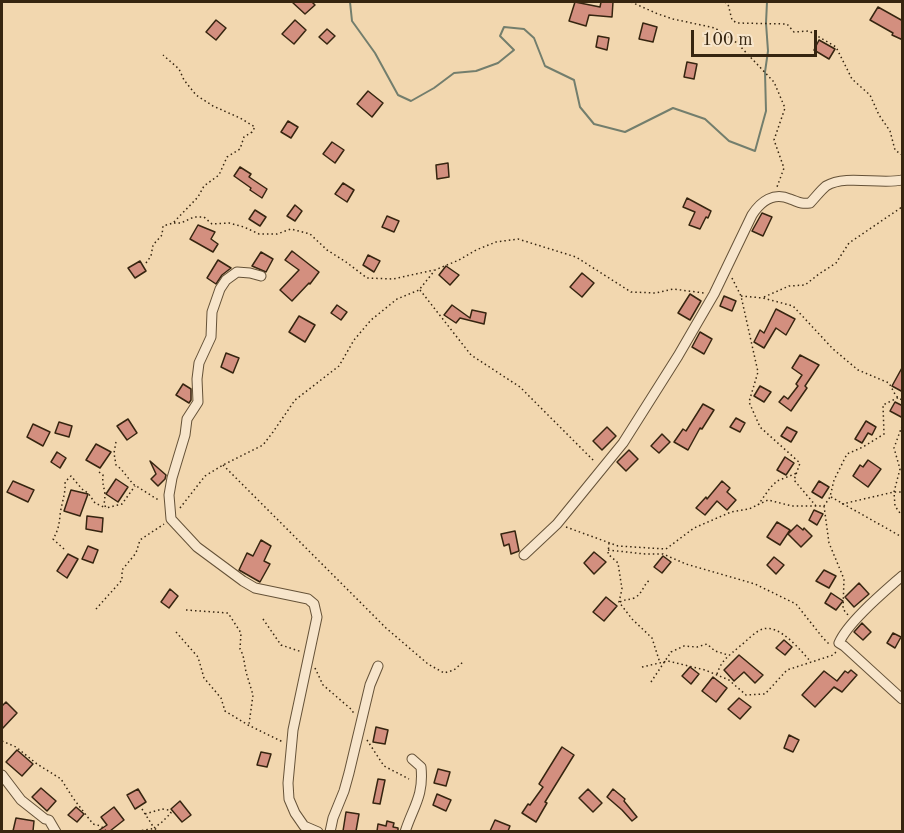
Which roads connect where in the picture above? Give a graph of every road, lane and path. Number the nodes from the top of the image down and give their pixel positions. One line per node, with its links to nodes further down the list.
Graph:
1 (631, 2): 6 (path)
2 (725, 2): 4 (path)
3 (163, 55): 8 (path)
4 (903, 156)
5 (903, 180): 6 (street)
6 (774, 196): 10 (street)
7 (903, 207): 16 (path)
8 (173, 223): 9 (path); 11 (path)
9 (146, 263)
10 (727, 267): 14 (street); 15 (path)
11 (435, 270): 13 (path); 14 (path)
12 (261, 276): 34 (street)
13 (419, 290): 21 (path); 22 (path)
14 (714, 294): 22 (street)
15 (741, 296): 16 (path); 24 (path)
16 (763, 298): 17 (path)
17 (899, 397): 18 (path); 28 (path)
18 (903, 400)
19 (903, 426): 26 (path)
20 (116, 442): 25 (path)
21 (223, 465): 34 (path); 53 (path)
22 (603, 469): 36 (street)
23 (99, 472): 33 (path)
24 (797, 473): 30 (path); 31 (path)
25 (135, 485): 33 (path); 34 (path)
26 (894, 492): 27 (path); 29 (path); 35 (path)
27 (903, 492)
28 (830, 497): 29 (path); 32 (path)
29 (842, 504): 37 (path)
30 (757, 505): 31 (path); 38 (path)
31 (816, 506): 32 (path)
32 (824, 506): 48 (path)
33 (106, 508): 39 (path)
34 (170, 514): 45 (path); 51 (street)
35 (903, 516)
36 (556, 524): 38 (path); 41 (street)
37 (903, 537)
38 (609, 543): 40 (path)
39 (64, 549)
40 (608, 550): 44 (path); 50 (path)
41 (524, 555)
42 (903, 576): 48 (street)
43 (651, 579): 44 (path)
44 (619, 602): 56 (path)
45 (96, 609)
46 (186, 610): 62 (path)
47 (263, 619): 51 (path)
48 (855, 622): 50 (street)
49 (176, 632): 62 (path)
50 (844, 645): 55 (path); 61 (street)
51 (309, 654): 63 (path); 65 (street)
52 (729, 655): 54 (path); 55 (path); 59 (path)
53 (464, 662)
54 (664, 662): 56 (path); 59 (path); 60 (path)
55 (812, 662): 59 (path)
56 (660, 663): 58 (path)
57 (378, 666): 63 (street)
58 (642, 667)
59 (716, 675)
60 (651, 682)
61 (903, 699)
62 (248, 725): 65 (path)
63 (360, 727): 68 (path); 77 (street)
64 (2, 741): 73 (path)
65 (291, 746): 76 (street)
66 (412, 759): 78 (street)
67 (2, 775): 72 (street)
68 (409, 779)
69 (142, 809): 70 (path)
70 (145, 814): 71 (path); 71 (path)
71 (154, 828): 74 (path); 75 (path)
72 (56, 831)
73 (107, 831)
74 (134, 831)
75 (160, 831)
76 (318, 831)
77 (330, 831)
78 (405, 831)

